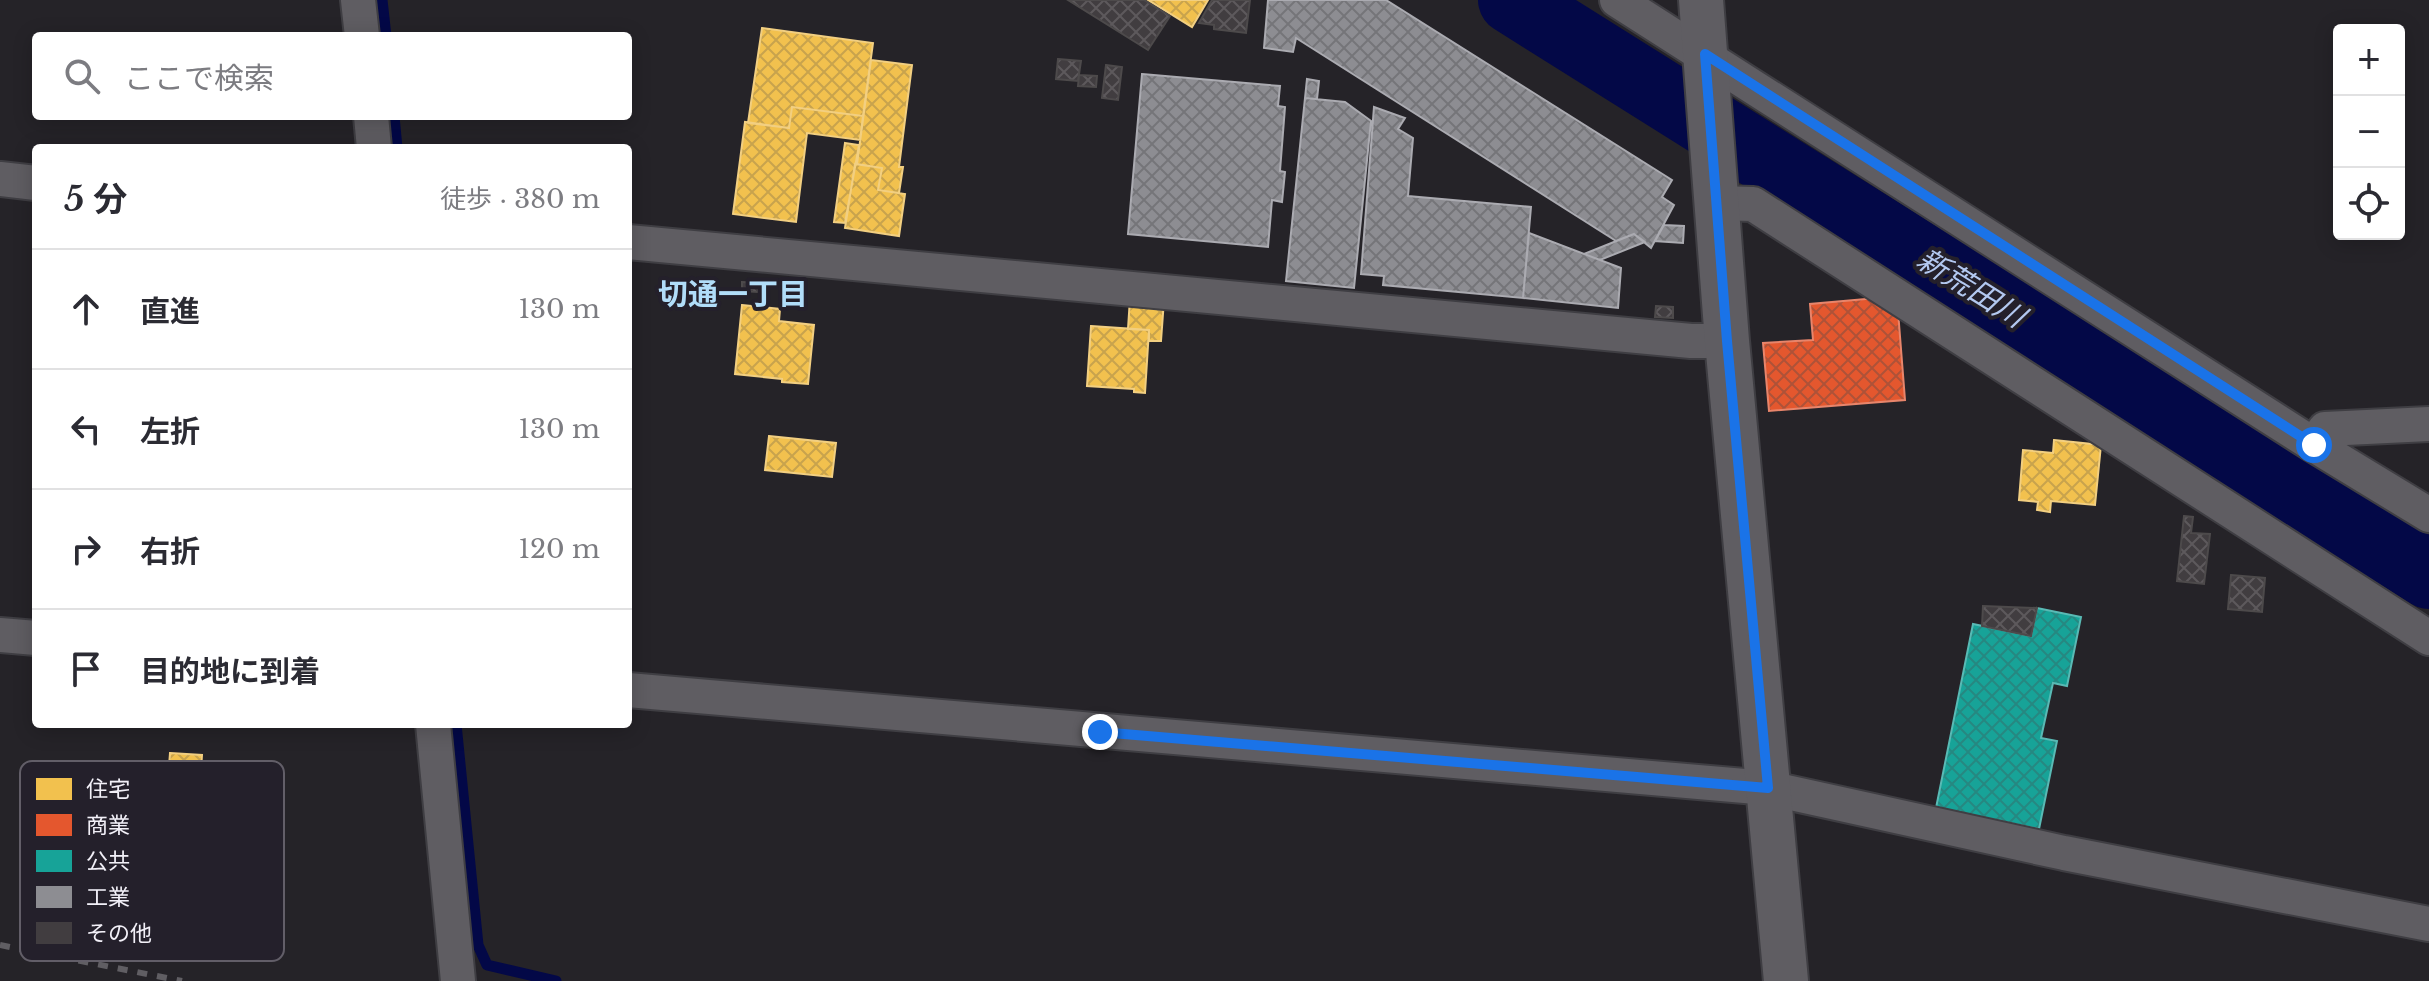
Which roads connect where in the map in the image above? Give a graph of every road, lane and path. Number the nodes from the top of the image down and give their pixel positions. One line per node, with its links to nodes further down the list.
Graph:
1 (358, 0): 4 (street)
2 (1617, 0): 5 (street)
3 (1701, 0): 5 (street)
4 (362, 32)
5 (1706, 65): 10 (street); 14 (street)
6 (371, 120): 7 (street)
7 (374, 144)
8 (0, 179): 9 (street)
9 (32, 183)
10 (1715, 190): 12 (street); 18 (street)
11 (632, 242): 12 (street)
12 (1727, 341): 21 (street)
13 (2429, 424): 14 (street)
14 (2314, 445): 15 (street)
15 (2429, 515)
16 (0, 635): 17 (street)
17 (32, 638)
18 (2429, 638)
19 (632, 690): 21 (street)
20 (433, 728): 23 (street)
21 (1768, 788): 22 (street); 24 (street)
22 (2429, 924)
23 (458, 981)
24 (1786, 981)

